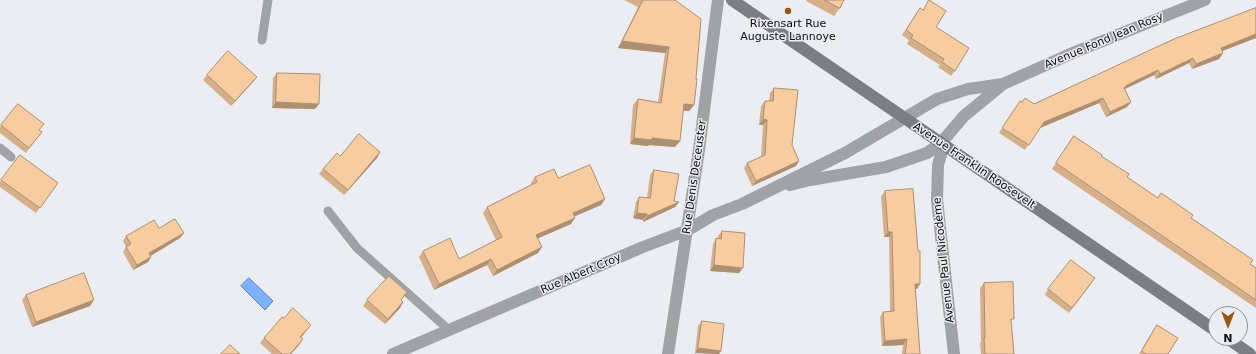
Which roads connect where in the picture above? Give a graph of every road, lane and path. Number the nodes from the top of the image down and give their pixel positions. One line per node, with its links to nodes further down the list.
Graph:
1 (268, 0): 5 (lane)
2 (718, 0): 13 (street, Rue Denis Deceuster)
3 (732, 0): 7 (main road, Avenue Franklin Roosevelt)
4 (1205, 0): 6 (street, Avenue Fond Jean Rosy)
5 (262, 40)
6 (1003, 84): 7 (street, Avenue Fond Jean Rosy); 8 (street, Avenue Fond Jean Rosy)
7 (903, 118): 8 (main road, Avenue Franklin Roosevelt); 11 (street, Rue Albert Croy)
8 (941, 143): 11 (street, Rue Albert Croy); 14 (main road, Avenue Franklin Roosevelt); 19 (street, Avenue Paul Nicodème)
9 (0, 148): 10 (lane)
10 (12, 157)
11 (766, 191): 13 (street, Rue Albert Croy)
12 (328, 211): 15 (lane)
13 (688, 230): 15 (street, Rue Albert Croy); 18 (street, Rue Denis Deceuster)
14 (1208, 326)
15 (449, 330): 17 (street, Rue Albert Croy)
16 (1238, 346): 20 (main road)
17 (393, 354)
18 (668, 354)
19 (954, 354)
20 (1250, 354)

